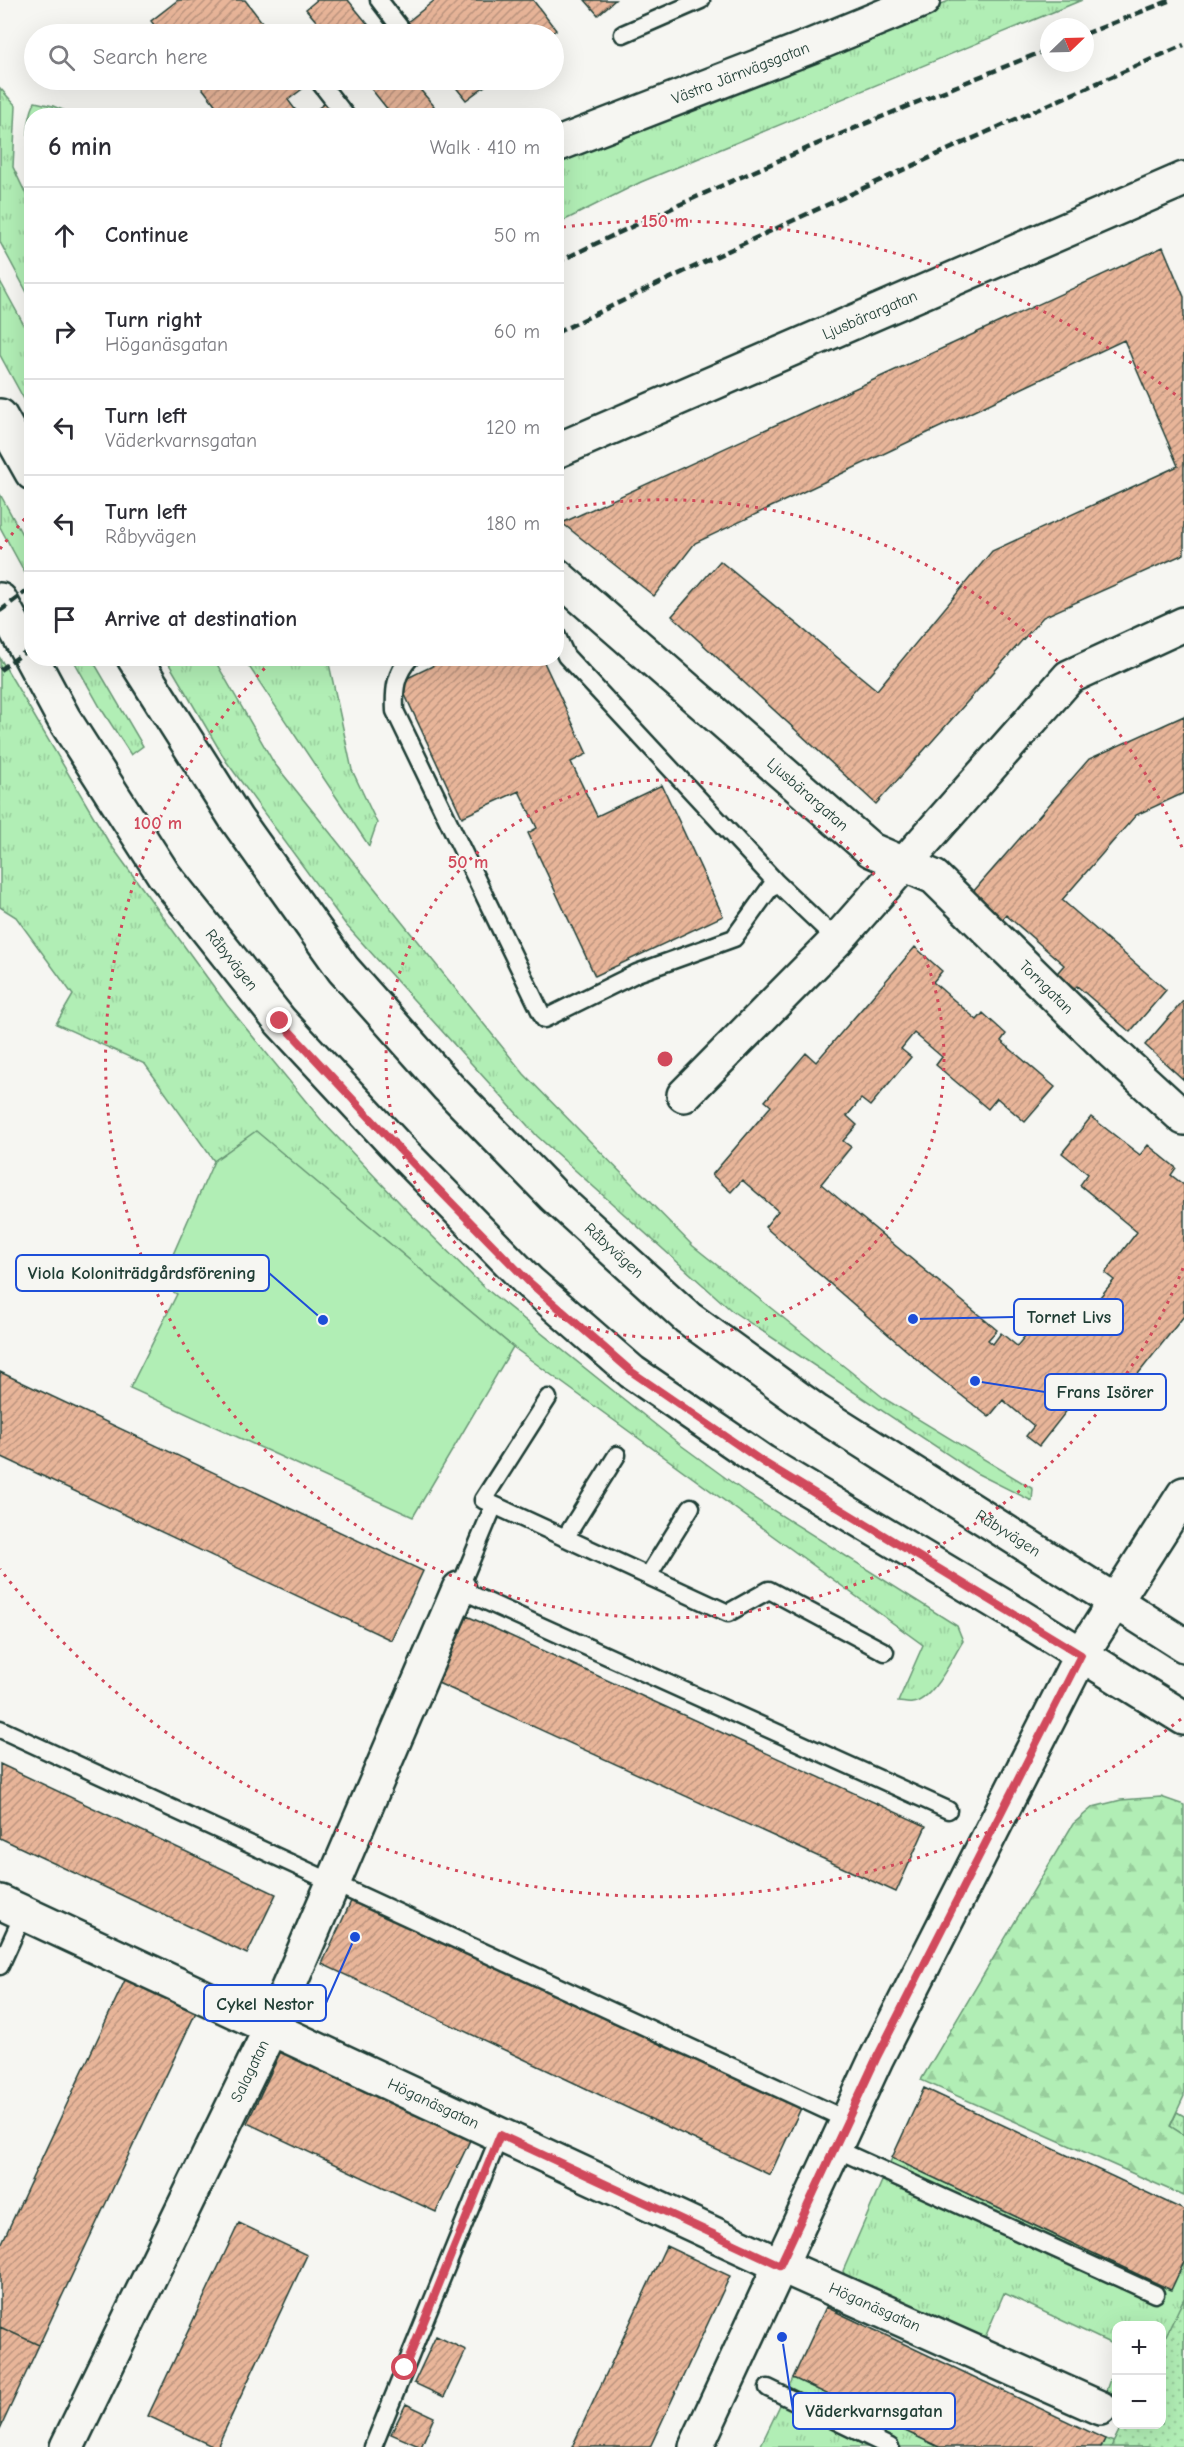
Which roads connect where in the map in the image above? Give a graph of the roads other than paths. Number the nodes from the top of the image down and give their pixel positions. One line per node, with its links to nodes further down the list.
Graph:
1 (379, 0): 4 (lane)
2 (700, 0): 5 (lane)
3 (923, 0): 8 (street, Västra Järnvägsgatan)
4 (397, 24)
5 (623, 34)
6 (326, 90): 7 (lane)
7 (340, 108)
8 (564, 142)
9 (1184, 179): 11 (street, Ljusbärargatan)
10 (0, 416): 12 (street)
11 (564, 449)
12 (24, 459)
13 (564, 582): 21 (street, Ljusbärargatan)
14 (0, 600): 16 (street, Råbyvägen)
15 (1184, 624): 21 (street)
16 (24, 645)
17 (564, 652): 22 (lane)
18 (35, 666): 37 (street, Råbyvägen)
19 (140, 666): 34 (street, Råbyvägen)
20 (403, 666): 22 (lane)
21 (904, 863): 23 (street); 25 (street, Torngatan)
22 (776, 881): 23 (lane)
23 (837, 940): 24 (street)
24 (684, 1095)
25 (1184, 1118)
26 (548, 1398): 29 (lane)
27 (617, 1455): 31 (lane)
28 (1184, 1494): 34 (street)
29 (494, 1505): 31 (lane); 33 (lane)
30 (691, 1507): 32 (lane)
31 (565, 1538): 32 (lane)
32 (648, 1576): 36 (lane)
33 (459, 1589): 40 (lane); 41 (street, Salagatan)
34 (1114, 1602): 35 (street, Råbyvägen); 37 (street)
35 (1184, 1645)
36 (885, 1652)
37 (1081, 1655): 38 (street, Råbyvägen); 45 (street)
38 (1184, 1718)
39 (0, 1729): 41 (lane)
40 (948, 1810)
41 (334, 1881): 44 (street, Salagatan); 45 (lane)
42 (12, 1907): 43 (lane); 44 (street, Höganäsgatan)
43 (0, 1966)
44 (271, 2028): 46 (street, Höganäsgatan); 51 (street, Salagatan)
45 (841, 2134): 47 (street); 48 (lane)
46 (500, 2135): 47 (street, Höganäsgatan); 52 (lane)
47 (780, 2265): 50 (street, Höganäsgatan); 53 (street)
48 (1155, 2294)
49 (768, 2388): 54 (lane)
50 (1100, 2408)
51 (67, 2447)
52 (373, 2447)
53 (696, 2447)
54 (890, 2447)

